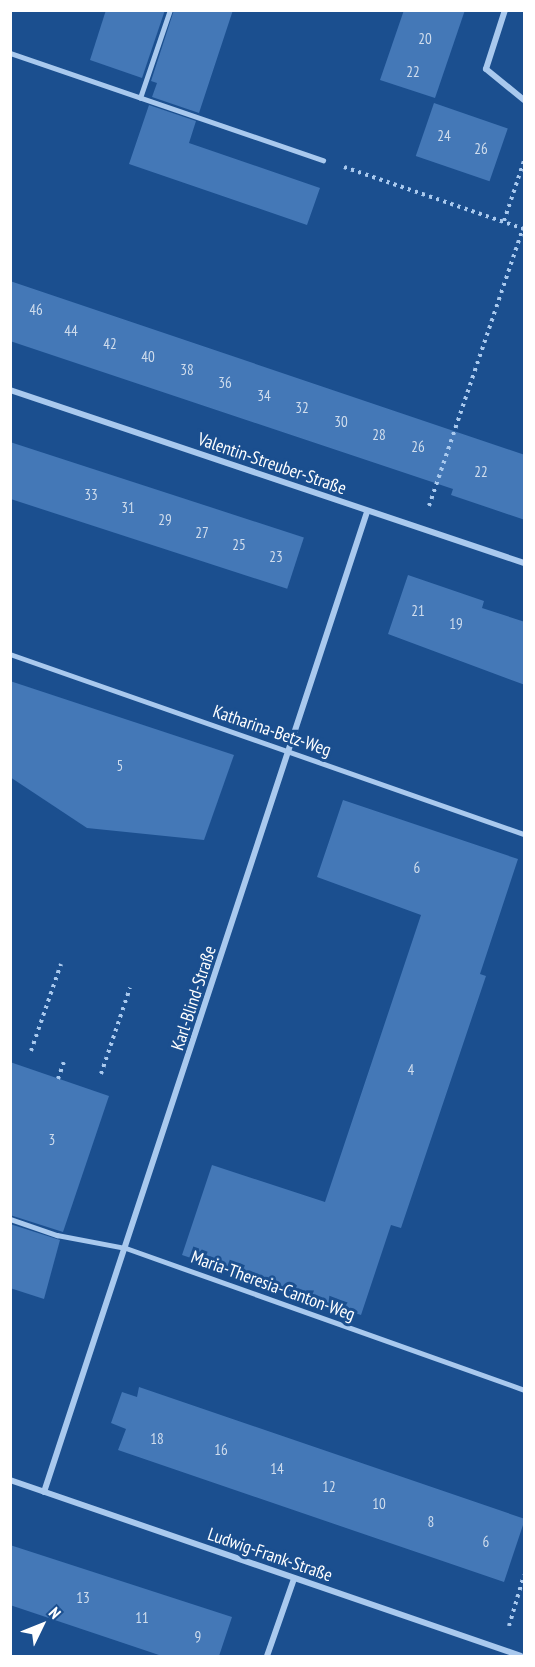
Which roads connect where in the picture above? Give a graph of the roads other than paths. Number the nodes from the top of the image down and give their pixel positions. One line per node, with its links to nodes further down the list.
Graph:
1 (170, 10): 4 (lane)
2 (505, 10): 5 (street)
3 (10, 53): 4 (lane)
4 (140, 98): 6 (lane)
5 (525, 100)
6 (323, 160)
7 (10, 390): 8 (street, Valentin-Streuber-Straße)
8 (367, 512): 9 (street, Valentin-Streuber-Straße); 11 (street, Karl-Blind-Straße)
9 (525, 564)
10 (10, 654): 11 (lane, Katharina-Betz-Weg)
11 (287, 751): 12 (lane, Katharina-Betz-Weg); 14 (street, Karl-Blind-Straße)
12 (525, 834)
13 (10, 1219): 14 (lane, Maria-Theresia-Canton-Weg)
14 (126, 1248): 15 (lane, Maria-Theresia-Canton-Weg); 17 (street, Karl-Blind-Straße)
15 (525, 1390)
16 (10, 1480): 17 (street, Ludwig-Frank-Straße)
17 (44, 1492): 18 (street, Ludwig-Frank-Straße)
18 (294, 1579): 19 (street); 20 (street, Ludwig-Frank-Straße)
19 (267, 1656)
20 (521, 1656)

